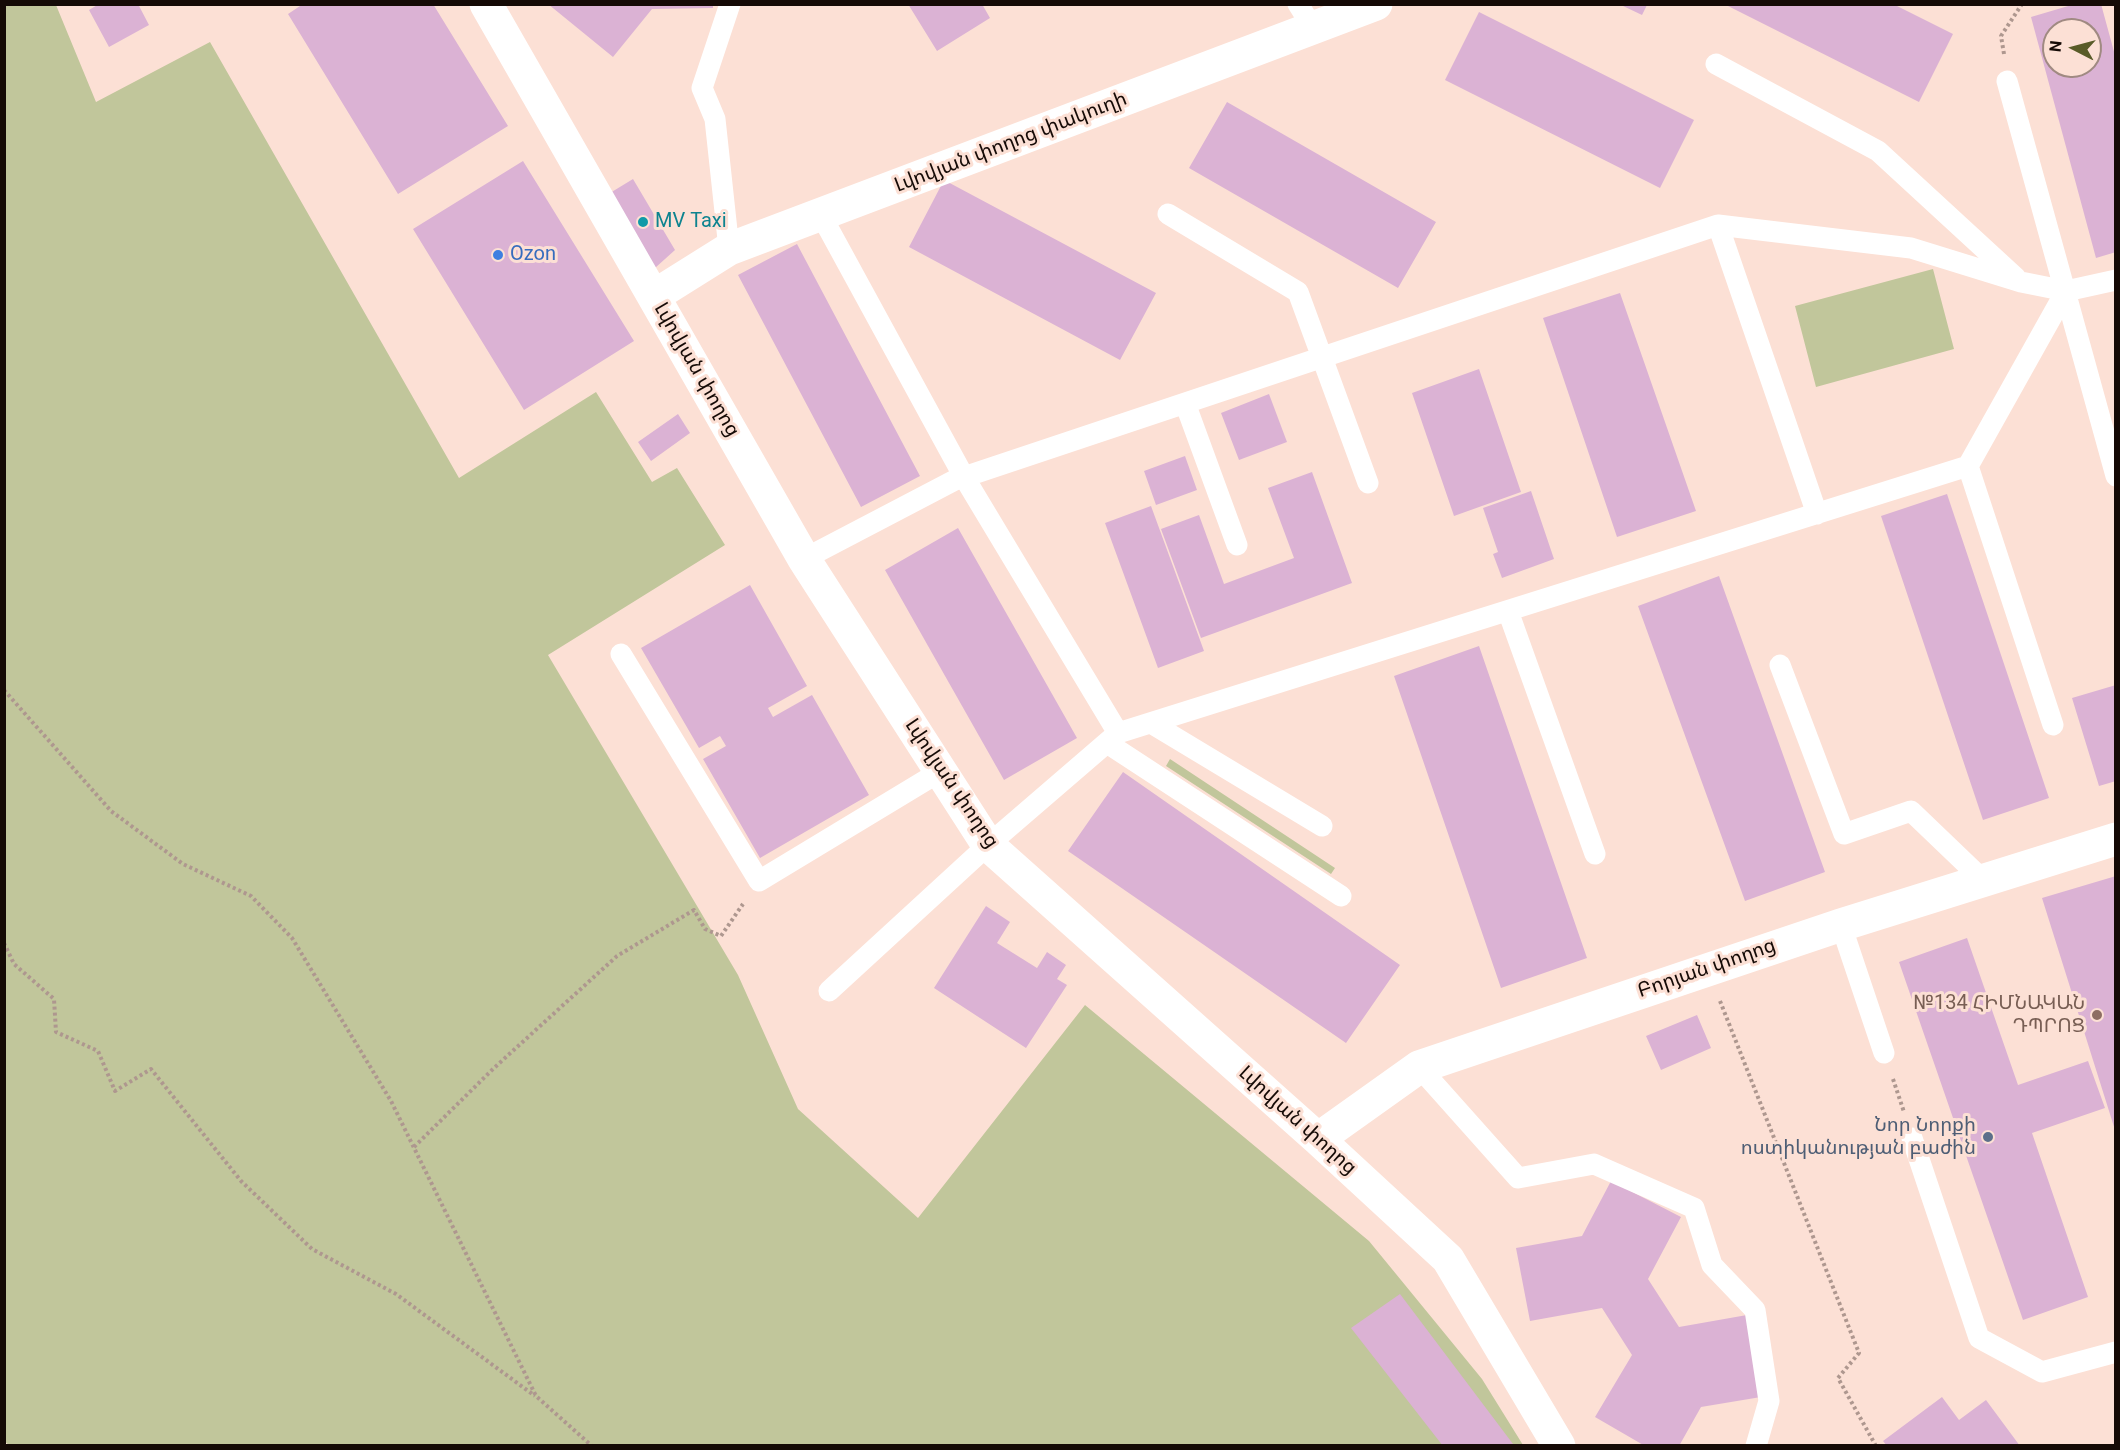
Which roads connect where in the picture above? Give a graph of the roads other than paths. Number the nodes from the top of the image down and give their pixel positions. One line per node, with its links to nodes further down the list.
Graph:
1 (486, 4): 14 (street, Լվովյան փողոց)
2 (730, 4): 10 (lane)
3 (1376, 4): 4 (street, Լվովյան փողոց փակուղի)
4 (1305, 16): 8 (street, Լվովյան փողոց փակուղի)
5 (1716, 64): 12 (lane)
6 (2007, 81): 13 (lane)
7 (1168, 214): 15 (lane)
8 (821, 215): 10 (street, Լվովյան փողոց փակուղի); 19 (lane)
9 (1718, 225): 12 (lane); 15 (lane); 21 (lane)
10 (729, 249): 14 (street, Լվովյան փողոց փակուղի)
11 (2115, 280): 13 (lane)
12 (2021, 282): 13 (lane)
13 (2066, 291): 17 (lane); 18 (lane)
14 (654, 296): 23 (street, Լվովյան փողոց)
15 (1323, 357): 16 (lane); 20 (lane)
16 (1185, 403): 19 (lane); 22 (lane)
17 (1968, 466): 21 (lane); 28 (lane)
18 (2115, 476)
19 (964, 477): 23 (lane); 29 (lane)
20 (1368, 483)
21 (1817, 514): 24 (lane)
22 (1237, 545)
23 (804, 559): 30 (street, Լվովյան փողոց)
24 (1508, 611): 27 (lane); 34 (lane)
25 (621, 654): 30 (lane)
26 (1780, 665): 35 (lane)
27 (1151, 723): 29 (lane); 31 (lane)
28 (2053, 725)
29 (1113, 738): 33 (lane); 36 (lane)
30 (941, 771): 33 (street, Լվովյան փողոց)
31 (1322, 826)
32 (2115, 839): 35 (street, Բորյան փողոց)
33 (988, 845): 38 (lane); 42 (street, Լվովյան փողոց)
34 (1595, 854)
35 (1983, 880): 37 (street, Բորյան փողոց)
36 (1341, 896)
37 (1841, 925): 39 (lane); 40 (street, Բորյան փողոց)
38 (829, 991)
39 (1884, 1053)
40 (1419, 1067): 42 (street, Բորյան փողոց); 45 (lane)
41 (1912, 1138): 43 (lane)
42 (1318, 1139): 44 (street, Լվովյան փողոց)
43 (2115, 1352)
44 (1560, 1446)
45 (1756, 1446)

